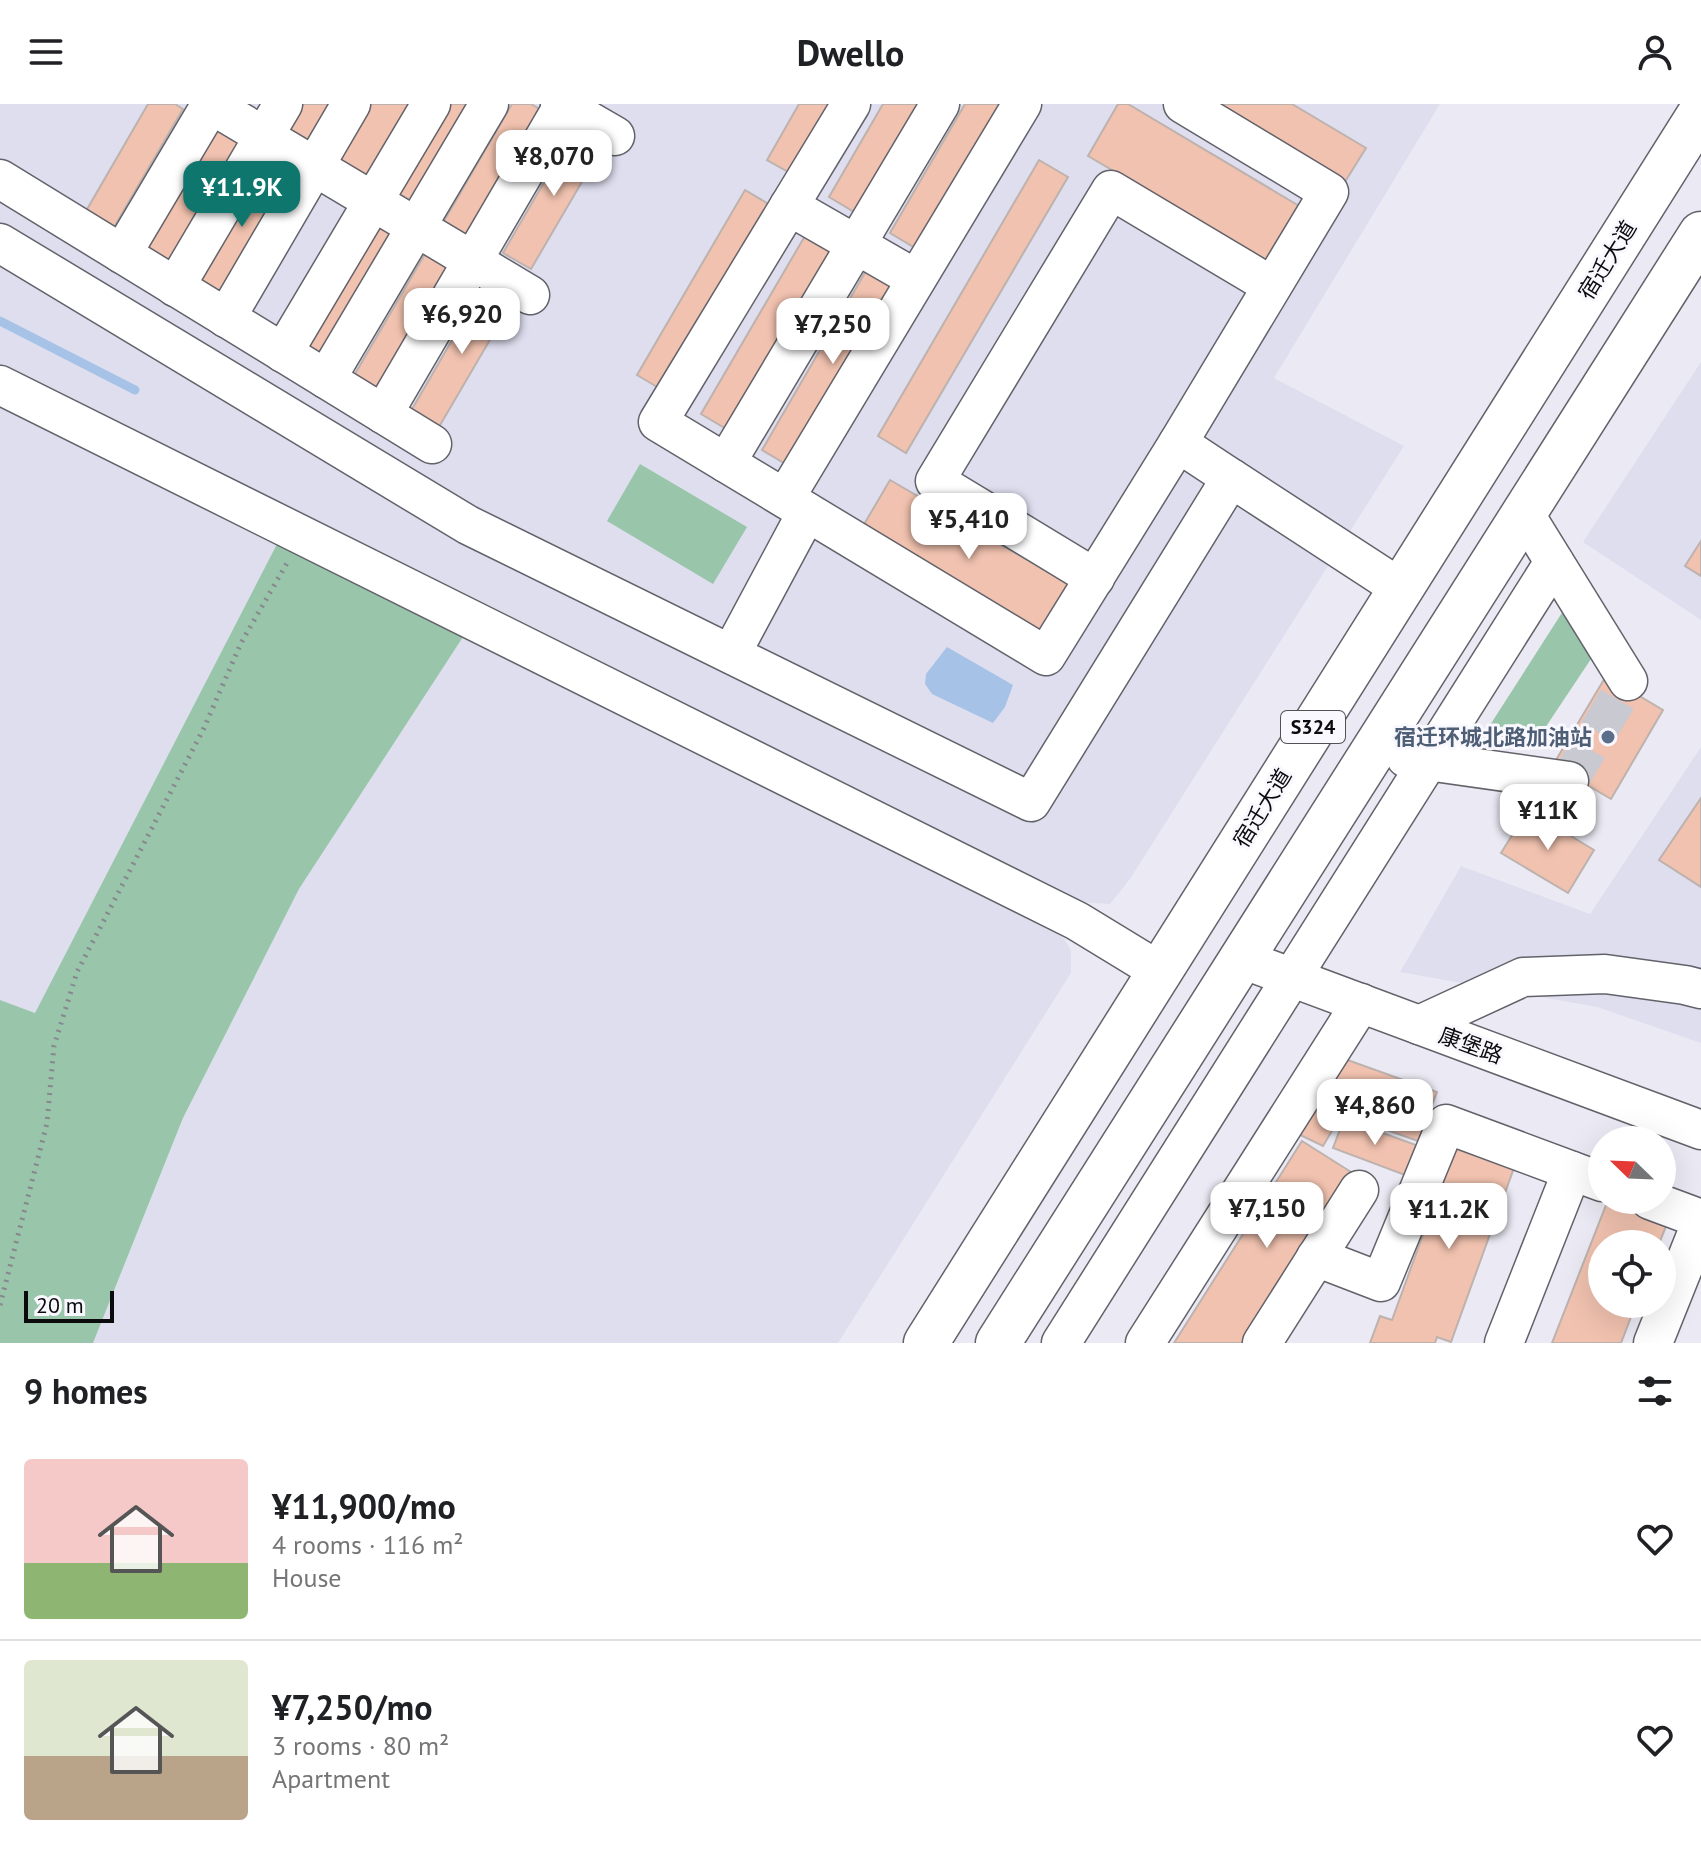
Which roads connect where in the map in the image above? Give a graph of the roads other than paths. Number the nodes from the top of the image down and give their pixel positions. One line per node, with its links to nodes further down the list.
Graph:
1 (211, 104): 11 (street); 21 (street)
2 (351, 104): 13 (street)
3 (431, 104): 15 (street)
4 (489, 104): 17 (street)
5 (851, 104): 16 (street)
6 (940, 104): 20 (street)
7 (1022, 104): 24 (street)
8 (1183, 104): 25 (street)
9 (562, 105): 12 (street); 22 (street)
10 (1701, 112): 42 (main road, 宿迁大道 / S324)
11 (273, 120): 13 (street); 26 (street)
12 (615, 136)
13 (315, 166): 15 (street); 28 (street)
14 (0, 179): 21 (street)
15 (373, 201): 17 (street); 28 (street)
16 (789, 206): 20 (street); 36 (street)
17 (416, 227): 22 (street); 30 (street)
18 (1701, 234): 33 (main road, S324)
19 (0, 243): 29 (street)
20 (856, 244): 24 (street); 36 (street)
21 (122, 254): 26 (street)
22 (472, 261): 27 (street); 32 (street)
23 (1701, 277): 33 (main road)
24 (916, 279): 38 (street)
25 (1272, 286): 34 (street); 41 (street)
26 (175, 287): 28 (street)
27 (530, 295)
28 (254, 335): 29 (street); 30 (street)
29 (226, 379): 43 (street)
30 (326, 379): 32 (street)
31 (0, 385): 49 (street)
32 (383, 414): 35 (street)
33 (1586, 414): 39 (main road, S324)
34 (1178, 443): 37 (street); 41 (street)
35 (432, 444)
36 (726, 463): 38 (street)
37 (1231, 478): 42 (street); 43 (street)
38 (796, 505): 41 (street); 43 (street)
39 (1524, 513): 40 (street); 45 (main road, S324)
40 (1554, 562): 44 (street); 46 (street)
41 (1095, 578)
42 (1400, 588): 49 (main road, 宿迁大道 / S324)
43 (731, 654)
44 (1628, 681)
45 (1372, 754): 46 (street); 48 (main road, S324)
46 (1428, 762): 47 (street); 50 (street)
47 (1569, 781)
48 (1242, 959): 50 (street, 康堡路); 61 (main road, S324)
49 (1159, 971): 60 (main road, 宿迁大道 / S324)
50 (1291, 978): 52 (street, 康堡路); 62 (street)
51 (1701, 989): 53 (street)
52 (1361, 1003): 53 (street, 康堡路); 63 (street)
53 (1419, 1025): 54 (street, 康堡路)
54 (1701, 1130)
55 (1587, 1176): 59 (street); 65 (street)
56 (1359, 1190): 59 (street)
57 (1676, 1211): 58 (street)
58 (1701, 1221): 66 (street)
59 (1316, 1257): 64 (street)
60 (926, 1343)
61 (998, 1343)
62 (1061, 1343)
63 (1145, 1343)
64 (1262, 1343)
65 (1504, 1343)
66 (1653, 1343)

